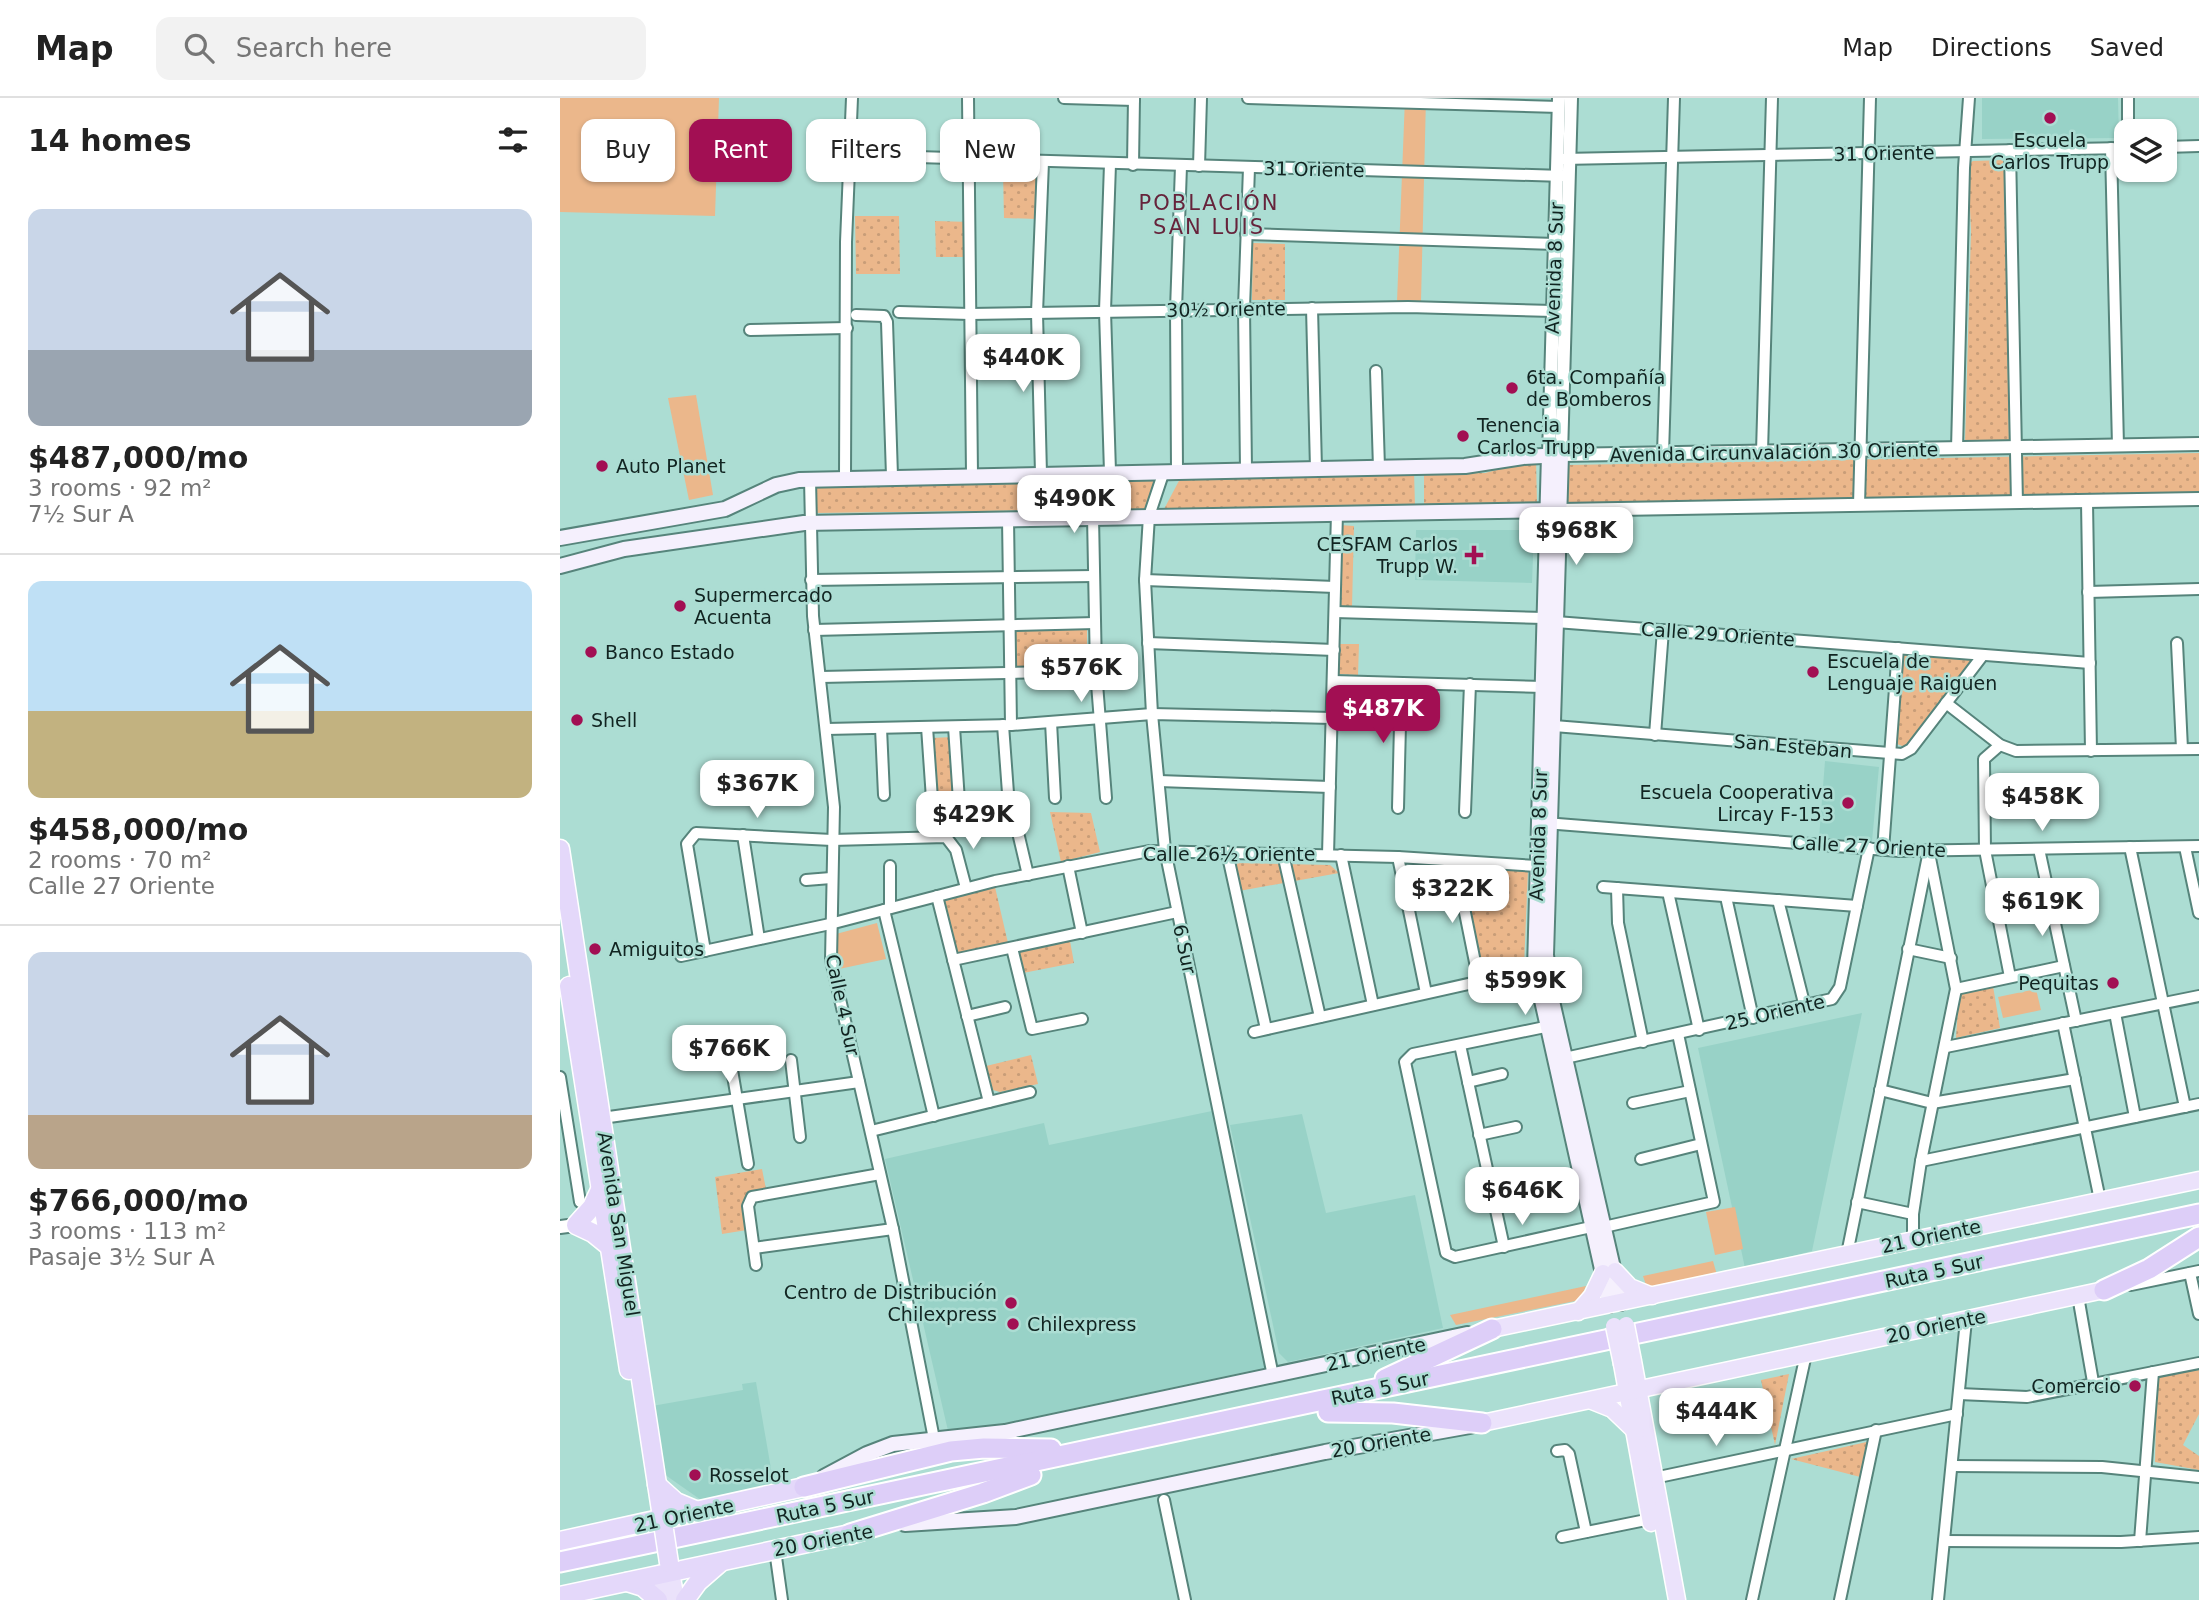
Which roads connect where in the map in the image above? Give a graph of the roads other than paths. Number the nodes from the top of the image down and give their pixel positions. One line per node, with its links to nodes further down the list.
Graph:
1 (852, 98): 14 (street)
2 (968, 98): 15 (street)
3 (1063, 98): 12 (street)
4 (1201, 98): 31 (street)
5 (1248, 98): 13 (street)
6 (1571, 98): 25 (street, Avenida 8 Sur)
7 (1674, 98): 24 (street)
8 (1772, 98): 23 (street)
9 (1870, 98): 22 (street)
10 (1969, 98): 21 (street)
11 (2128, 98): 16 (street)
12 (1134, 99): 29 (street)
13 (1559, 102): 25 (street, Avenida 8 Sur)
14 (851, 119)
15 (968, 119)
16 (2128, 119)
17 (2199, 146): 18 (street)
18 (2177, 147)
19 (2111, 148): 20 (street, 31 Oriente); 51 (street)
20 (2010, 150): 21 (street, 31 Oriente); 52 (street)
21 (1966, 151): 22 (street, 31 Oriente); 53 (street)
22 (1868, 153): 23 (street, 31 Oriente); 54 (street)
23 (1770, 155): 24 (street, 31 Oriente); 55 (street)
24 (1672, 157): 25 (street, 31 Oriente); 56 (street)
25 (1563, 159): 33 (street, Avenida 8 Sur)
26 (1040, 162): 27 (street, 31 Oriente)
27 (1043, 162): 28 (street, 31 Oriente); 44 (street)
28 (1110, 164): 29 (street, 31 Oriente); 41 (street)
29 (1132, 165): 30 (street, 31 Oriente)
30 (1181, 166): 31 (street, 31 Oriente); 40 (street, 6 Sur)
31 (1199, 166): 32 (street, 31 Oriente)
32 (1249, 168): 33 (street, 31 Oriente); 36 (street)
33 (1563, 176): 37 (street, Avenida 8 Sur); 57 (street, Avenida 8 Sur)
34 (850, 182): 47 (street)
35 (968, 182): 45 (street)
36 (1246, 234): 37 (street); 39 (street)
37 (1555, 244): 42 (street, Avenida 8 Sur)
38 (1312, 308): 39 (street, 30½ Oriente); 42 (street, 30½ Oriente); 59 (street)
39 (1244, 309): 40 (street, 30½ Oriente); 60 (street)
40 (1176, 310): 41 (street, 30½ Oriente); 61 (street, 6 Sur)
41 (1105, 311): 44 (street, 30½ Oriente); 62 (street)
42 (1553, 311): 57 (street, Avenida 8 Sur)
43 (899, 312): 45 (street, 30½ Oriente)
44 (1037, 313): 45 (street, 30½ Oriente); 63 (street)
45 (970, 314): 64 (street)
46 (856, 315): 65 (street)
47 (847, 328): 48 (street); 66 (street)
48 (750, 330)
49 (1376, 371): 58 (street)
50 (2199, 444): 51 (street, Avenida Circunvalación 30 Oriente)
51 (2118, 446): 52 (street, Avenida Circunvalación 30 Oriente)
52 (2015, 448): 53 (street, Avenida Circunvalación 30 Oriente); 70 (street)
53 (1957, 449): 54 (street, Avenida Circunvalación 30 Oriente)
54 (1860, 450): 55 (street, Avenida Circunvalación 30 Oriente); 71 (street)
55 (1762, 452): 56 (street, Avenida Circunvalación 30 Oriente)
56 (1663, 454): 57 (street, Avenida Circunvalación 30 Oriente)
57 (1555, 455): 58 (main road, Avenida Circunvalación 30 Oriente); 73 (main road, Avenida 8 Sur)
58 (1379, 468): 59 (main road, Avenida Circunvalación 30 Oriente)
59 (1315, 469): 60 (main road, Avenida Circunvalación 30 Oriente)
60 (1246, 470): 61 (main road, Avenida Circunvalación 30 Oriente)
61 (1170, 471): 62 (main road, Avenida Circunvalación 30 Oriente); 75 (street, 6 Sur)
62 (1110, 472): 63 (main road, Avenida Circunvalación 30 Oriente)
63 (1041, 474): 64 (main road, Avenida Circunvalación 30 Oriente)
64 (972, 475): 65 (main road, Avenida Circunvalación 30 Oriente)
65 (892, 476): 66 (main road, Avenida Circunvalación 30 Oriente)
66 (845, 477): 67 (main road, Avenida Circunvalación 30 Oriente)
67 (810, 479): 72 (main road, Avenida Circunvalación 30 Oriente); 78 (street, Calle 4 Sur)
68 (2199, 499): 69 (street)
69 (2087, 502): 70 (street); 88 (street)
70 (2017, 503): 71 (street)
71 (1860, 505): 73 (street)
72 (718, 510): 79 (main road); 80 (main road, Avenida Circunvalación 30 Oriente)
73 (1554, 510): 74 (main road); 90 (main road, Avenida 8 Sur)
74 (1337, 513): 75 (main road); 86 (street)
75 (1149, 516): 76 (main road); 85 (street, 6 Sur)
76 (1093, 517): 77 (main road); 82 (street)
77 (1008, 519): 78 (main road); 83 (street)
78 (810, 523): 79 (main road); 84 (street, Calle 4 Sur)
79 (715, 534): 81 (main road)
80 (560, 538)
81 (560, 566)
82 (1094, 576): 83 (street); 91 (street)
83 (1009, 577): 84 (street); 92 (street)
84 (811, 580): 93 (street, Calle 4 Sur)
85 (1145, 580): 86 (street); 95 (street, 6 Sur)
86 (1335, 587): 89 (street)
87 (2199, 589): 88 (street)
88 (2088, 592): 100 (street)
89 (1335, 612): 90 (street, Calle 29 Oriente); 98 (street)
90 (1550, 620): 94 (street, Calle 29 Oriente); 107 (main road, Avenida 8 Sur); 114 (main road, Avenida 8 Sur)
91 (1095, 623): 92 (street); 101 (street)
92 (1009, 625): 93 (street); 102 (street)
93 (814, 629): 103 (street, Calle 4 Sur)
94 (1663, 630): 97 (street, Calle 29 Oriente); 119 (street)
95 (1148, 643): 98 (street); 109 (street, 6 Sur)
96 (2177, 643): 121 (street)
97 (1898, 648): 99 (street, Calle 29 Oriente); 124 (street)
98 (1334, 650): 104 (street)
99 (1983, 654): 100 (street, Calle 29 Oriente); 108 (street)
100 (2090, 663): 123 (street)
101 (1096, 671): 102 (street); 110 (street)
102 (1010, 673): 103 (street); 113 (street)
103 (821, 677): 118 (street, Calle 4 Sur)
104 (1333, 681): 105 (street); 111 (street)
105 (1401, 683): 106 (street); 132 (street)
106 (1470, 684): 107 (street); 133 (street)
107 (1542, 687): 134 (main road, Avenida 8 Sur)
108 (1946, 703): 120 (street); 124 (street)
109 (1152, 714): 110 (street); 111 (street); 125 (street, 6 Sur)
110 (1099, 718): 112 (street); 130 (street)
111 (1332, 718): 126 (street)
112 (1051, 722): 113 (street); 129 (street)
113 (1007, 725): 116 (street); 127 (street)
114 (1554, 726): 119 (street, San Esteban); 134 (main road, Avenida 8 Sur)
115 (928, 727): 116 (street); 116 (street); 117 (street)
116 (954, 727)
117 (881, 728): 118 (street); 128 (street)
118 (826, 729): 136 (street, Calle 4 Sur)
119 (1655, 735): 124 (street, San Esteban)
120 (2000, 745): 123 (street); 145 (street)
121 (2182, 749): 122 (street); 123 (street)
122 (2199, 749)
123 (2091, 751)
124 (1891, 754): 144 (street)
125 (1158, 781): 126 (street); 143 (street, 6 Sur)
126 (1330, 787): 149 (street)
127 (1008, 793)
128 (884, 795)
129 (1055, 798)
130 (1106, 798)
131 (1012, 807): 156 (street)
132 (1398, 808)
133 (1465, 812)
134 (1545, 823): 139 (street, Calle 27 Oriente); 155 (main road, Avenida 8 Sur); 206 (main road, Avenida 8 Sur)
135 (743, 835): 136 (street); 173 (street); 176 (street)
136 (832, 840): 157 (street, Calle 4 Sur); 160 (street)
137 (2185, 846): 138 (street, Calle 27 Oriente); 140 (street, Calle 27 Oriente); 169 (street)
138 (2199, 846)
139 (1869, 848): 144 (street, Calle 27 Oriente); 166 (street, 25 Oriente)
140 (2130, 848): 142 (street, Calle 27 Oriente); 187 (street)
141 (560, 849): 226 (highway, Avenida San Miguel)
142 (2039, 849): 145 (street, Calle 27 Oriente); 180 (street)
143 (1165, 850): 147 (street, Calle 26½ Oriente); 154 (street, Calle 26½ Oriente); 168 (street, 6 Sur)
144 (1883, 850): 146 (street, Calle 27 Oriente)
145 (1985, 850): 146 (street, Calle 27 Oriente); 182 (street)
146 (1928, 851): 175 (street); 178 (street)
147 (1227, 852): 148 (street, Calle 26½ Oriente); 199 (street)
148 (1283, 854): 149 (street, Calle 26½ Oriente); 193 (street)
149 (1328, 855): 150 (street, Calle 26½ Oriente)
150 (1341, 855): 151 (street, Calle 26½ Oriente); 188 (street)
151 (1398, 858): 152 (street, Calle 26½ Oriente); 185 (street)
152 (1455, 863): 155 (street, Calle 26½ Oriente); 183 (street)
153 (890, 866): 167 (street)
154 (1068, 866): 156 (street, Calle 26½ Oriente); 172 (street)
155 (1536, 866): 181 (main road, Avenida 8 Sur)
156 (1028, 874): 160 (street, Calle 26½ Oriente)
157 (831, 878): 158 (street); 170 (street, Calle 4 Sur)
158 (806, 880)
159 (1602, 887): 161 (street)
160 (966, 888): 163 (street, Calle 26½ Oriente)
161 (1617, 888): 162 (street); 203 (street)
162 (1668, 892): 164 (street); 200 (street)
163 (937, 896): 167 (street, Calle 26½ Oriente); 179 (street)
164 (1726, 897): 165 (street); 194 (street)
165 (1778, 900): 166 (street); 190 (street)
166 (1857, 906): 190 (street, 25 Oriente)
167 (887, 909): 170 (street, Calle 26½ Oriente); 224 (street)
168 (1177, 912): 172 (street); 271 (street, 6 Sur)
169 (2199, 913)
170 (830, 924): 173 (street, Calle 26½ Oriente); 212 (street, Calle 4 Sur)
171 (560, 928): 240 (highway, Avenida San Miguel)
172 (1082, 933): 174 (street)
173 (759, 939): 176 (street, Calle 26½ Oriente)
174 (1012, 948): 179 (street); 195 (street)
175 (1908, 949): 178 (street); 214 (street)
176 (705, 951): 177 (street, Calle 26½ Oriente)
177 (681, 956)
178 (1951, 958): 184 (street)
179 (953, 960): 192 (street)
180 (2064, 966): 182 (street); 196 (street)
181 (1535, 969): 183 (street); 198 (main road, Avenida 8 Sur)
182 (2010, 976): 184 (street)
183 (1479, 982): 185 (street)
184 (1956, 989): 205 (street)
185 (1426, 993): 188 (street)
186 (2199, 996): 187 (street)
187 (2163, 1003): 191 (street); 223 (street)
188 (1373, 1005): 193 (street)
189 (1005, 1007): 192 (street)
190 (1805, 1007): 194 (street, 25 Oriente)
191 (2115, 1013): 196 (street); 225 (street)
192 (967, 1016): 219 (street)
193 (1320, 1017): 199 (street)
194 (1752, 1018): 200 (street, 25 Oriente)
195 (1082, 1019)
196 (2076, 1021): 197 (street)
197 (2063, 1023): 205 (street); 211 (street)
198 (1545, 1027): 204 (street); 248 (main road, Avenida 8 Sur)
199 (1266, 1029): 201 (street)
200 (1699, 1030): 202 (street, 25 Oriente)
201 (1254, 1032)
202 (1678, 1034): 203 (street, 25 Oriente); 216 (street)
203 (1643, 1042): 206 (street, 25 Oriente)
204 (1460, 1045): 213 (street); 254 (street)
205 (1947, 1047): 221 (street)
206 (1565, 1058): 248 (main road, Avenida 8 Sur)
207 (791, 1060): 215 (street)
208 (732, 1070): 218 (street)
209 (1502, 1074): 213 (street)
210 (560, 1077): 242 (street, Avenida San Miguel)
211 (2075, 1079): 221 (street); 228 (street)
212 (859, 1082): 215 (street); 229 (street, Calle 4 Sur)
213 (1468, 1082): 230 (street)
214 (1880, 1090): 221 (street); 243 (street)
215 (794, 1091): 218 (street); 231 (street)
216 (1690, 1091): 220 (street); 232 (street)
217 (1030, 1092): 219 (street)
218 (737, 1099): 226 (street); 235 (street)
219 (989, 1102): 224 (street)
220 (1633, 1103)
221 (1931, 1103): 234 (street)
222 (2199, 1104): 223 (street)
223 (2185, 1107): 225 (street)
224 (934, 1116): 229 (street)
225 (2135, 1117): 228 (street)
226 (602, 1118): 240 (highway, Avenida San Miguel)
227 (1516, 1127): 230 (street)
228 (2085, 1128): 234 (street); 241 (street)
229 (871, 1131): 236 (street, Calle 4 Sur)
230 (1479, 1135): 239 (street)
231 (800, 1137)
232 (1702, 1144): 233 (street); 248 (street)
233 (1641, 1159)
234 (1921, 1161): 244 (street)
235 (748, 1164)
236 (880, 1174): 250 (street, Calle 4 Sur); 255 (street)
237 (2199, 1180): 241 (main road, 21 Oriente)
238 (1526, 1183): 239 (street)
239 (1491, 1190): 254 (street)
240 (607, 1193): 246 (highway); 247 (highway); 253 (highway, Avenida San Miguel)
241 (2100, 1200): 252 (main road, 21 Oriente)
242 (580, 1202)
243 (1857, 1202): 244 (street); 256 (street)
244 (1913, 1214): 252 (street)
245 (2199, 1214): 275 (highway, Ruta 5 Sur)
246 (605, 1221): 247 (street); 253 (highway)
247 (568, 1226): 253 (highway)
248 (1598, 1227): 254 (street); 259 (main road, Avenida 8 Sur)
249 (2199, 1227): 277 (highway, Ruta 5 Sur)
250 (893, 1229): 255 (street); 282 (street, Calle 4 Sur)
251 (2199, 1237): 260 (highway)
252 (1913, 1240): 256 (main road, 21 Oriente)
253 (615, 1242): 291 (highway, Avenida San Miguel); 296 (highway, Avenida San Miguel)
254 (1504, 1247)
255 (754, 1248): 257 (street)
256 (1847, 1254): 261 (main road, 21 Oriente)
257 (756, 1265)
258 (2194, 1271): 260 (street, 20 Oriente); 265 (street)
259 (1609, 1272): 261 (main road); 263 (main road, Avenida 8 Sur); 264 (main road)
260 (2104, 1290): 262 (main road, 20 Oriente)
261 (1651, 1296): 263 (main road, 21 Oriente)
262 (2078, 1296): 266 (main road, 20 Oriente); 272 (street)
263 (1616, 1304): 264 (main road, 21 Oriente); 273 (main road, Avenida 8 Sur, bridge)
264 (1578, 1312): 267 (main road, 21 Oriente)
265 (2199, 1314)
266 (1966, 1320): 268 (main road, 20 Oriente); 274 (street)
267 (1492, 1329): 271 (main road, 21 Oriente); 275 (highway)
268 (1806, 1354): 273 (main road, 20 Oriente); 284 (street)
269 (2199, 1363): 270 (street)
270 (2153, 1372): 272 (street); 287 (street)
271 (1273, 1376): 282 (main road, 21 Oriente)
272 (2093, 1382): 274 (street)
273 (1633, 1391): 276 (main road, 20 Oriente); 281 (main road, Avenida 8 Sur); 290 (main road, Avenida 8 Sur)
274 (1959, 1394): 278 (street)
275 (1341, 1396): 283 (highway, Ruta 5 Sur)
276 (1590, 1401): 279 (main road, 20 Oriente); 281 (main road)
277 (1328, 1412): 279 (highway); 288 (highway, Ruta 5 Sur)
278 (1957, 1414): 280 (street); 286 (street)
279 (1482, 1423): 298 (main road, 20 Oriente)
280 (1876, 1430): 284 (street); 320 (street)
281 (1636, 1432): 295 (main road, Avenida 8 Sur)
282 (934, 1439): 292 (main road, 21 Oriente)
283 (1098, 1448): 292 (highway); 306 (highway, Ruta 5 Sur)
284 (1785, 1449): 290 (street); 319 (street)
285 (1557, 1451): 297 (street)
286 (1952, 1466): 287 (street); 302 (street)
287 (2147, 1470): 289 (street); 303 (street)
288 (1031, 1475): 298 (highway); 308 (highway, Ruta 5 Sur)
289 (2199, 1477)
290 (1654, 1478): 318 (main road, Avenida 8 Sur)
291 (657, 1485): 294 (highway); 296 (highway, Avenida San Miguel)
292 (804, 1487): 294 (highway, 21 Oriente)
293 (1164, 1500): 316 (street)
294 (700, 1512): 296 (highway, 21 Oriente)
295 (1651, 1519): 297 (street); 317 (main road, Avenida 8 Sur)
296 (658, 1526): 301 (highway, 21 Oriente); 307 (highway, Avenida San Miguel, bridge)
297 (1586, 1532): 299 (street)
298 (850, 1534): 304 (highway, 20 Oriente)
299 (1562, 1536)
300 (2199, 1536): 303 (street)
301 (560, 1541)
302 (1944, 1541): 303 (street); 321 (street)
303 (2140, 1541)
304 (775, 1550): 305 (highway, 20 Oriente); 315 (street)
305 (722, 1561): 307 (highway, 20 Oriente); 314 (highway)
306 (560, 1562)
307 (665, 1568): 309 (highway, 20 Oriente); 312 (main road, Avenida San Miguel); 313 (main road, Avenida San Miguel)
308 (560, 1575)
309 (624, 1582): 310 (highway, 20 Oriente); 311 (highway)
310 (560, 1595)
311 (658, 1600)
312 (664, 1600)
313 (676, 1600)
314 (685, 1600)
315 (782, 1600)
316 (1185, 1600)
317 (1666, 1600)
318 (1677, 1600)
319 (1752, 1600)
320 (1840, 1600)
321 (1938, 1600)

